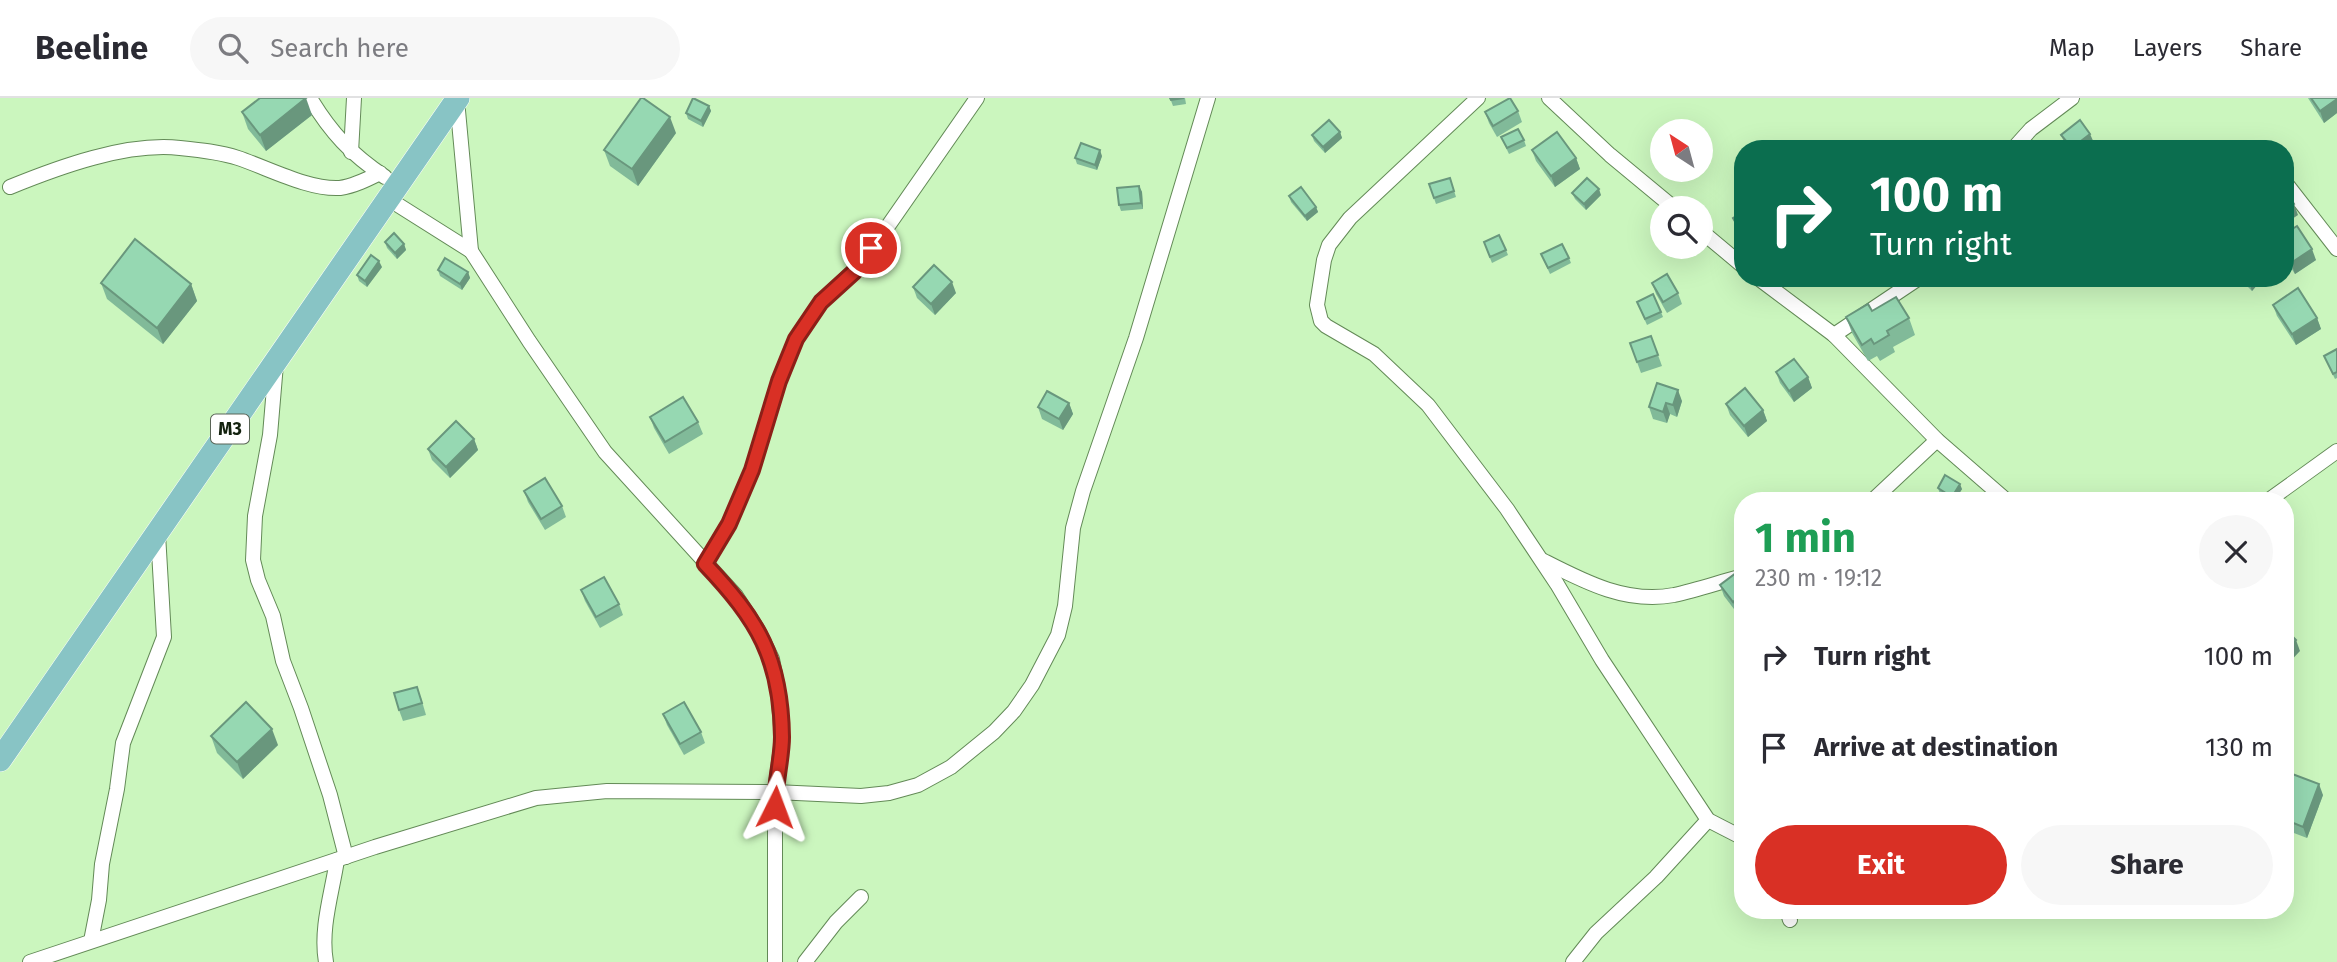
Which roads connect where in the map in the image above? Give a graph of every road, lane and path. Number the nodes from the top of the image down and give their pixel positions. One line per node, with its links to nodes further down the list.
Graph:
1 (310, 98): 10 (street)
2 (354, 98): 10 (street)
3 (977, 98): 30 (street)
4 (1208, 98): 33 (street)
5 (1478, 98): 29 (street)
6 (1549, 98): 14 (street)
7 (2073, 98): 9 (street)
8 (457, 99): 11 (main road, M3); 17 (street)
9 (2022, 140)
10 (351, 152): 11 (street)
11 (388, 185): 12 (street); 17 (street); 22 (main road, M3)
12 (10, 187)
13 (2294, 194): 16 (street)
14 (1660, 196)
15 (1713, 241): 18 (street)
16 (2337, 249)
17 (471, 251): 30 (street)
18 (1734, 258)
19 (1770, 287): 21 (street)
20 (1906, 287): 21 (street)
21 (1834, 335): 23 (street)
22 (276, 360): 28 (main road, M3); 36 (street)
23 (1937, 440): 25 (street); 26 (street)
24 (2337, 450): 27 (street)
25 (1882, 492)
26 (1997, 492)
27 (2280, 492)
28 (158, 534): 32 (main road, M3); 38 (street)
29 (1540, 559): 31 (street); 34 (street)
30 (705, 564): 33 (street)
31 (1734, 578)
32 (0, 760)
33 (775, 792): 36 (street); 41 (street)
34 (1708, 821): 35 (street); 43 (street)
35 (1734, 834)
36 (341, 859): 38 (street); 40 (street)
37 (861, 897): 42 (street)
38 (91, 941): 39 (street)
39 (30, 962)
40 (326, 962)
41 (775, 962)
42 (805, 962)
43 (1573, 962)

